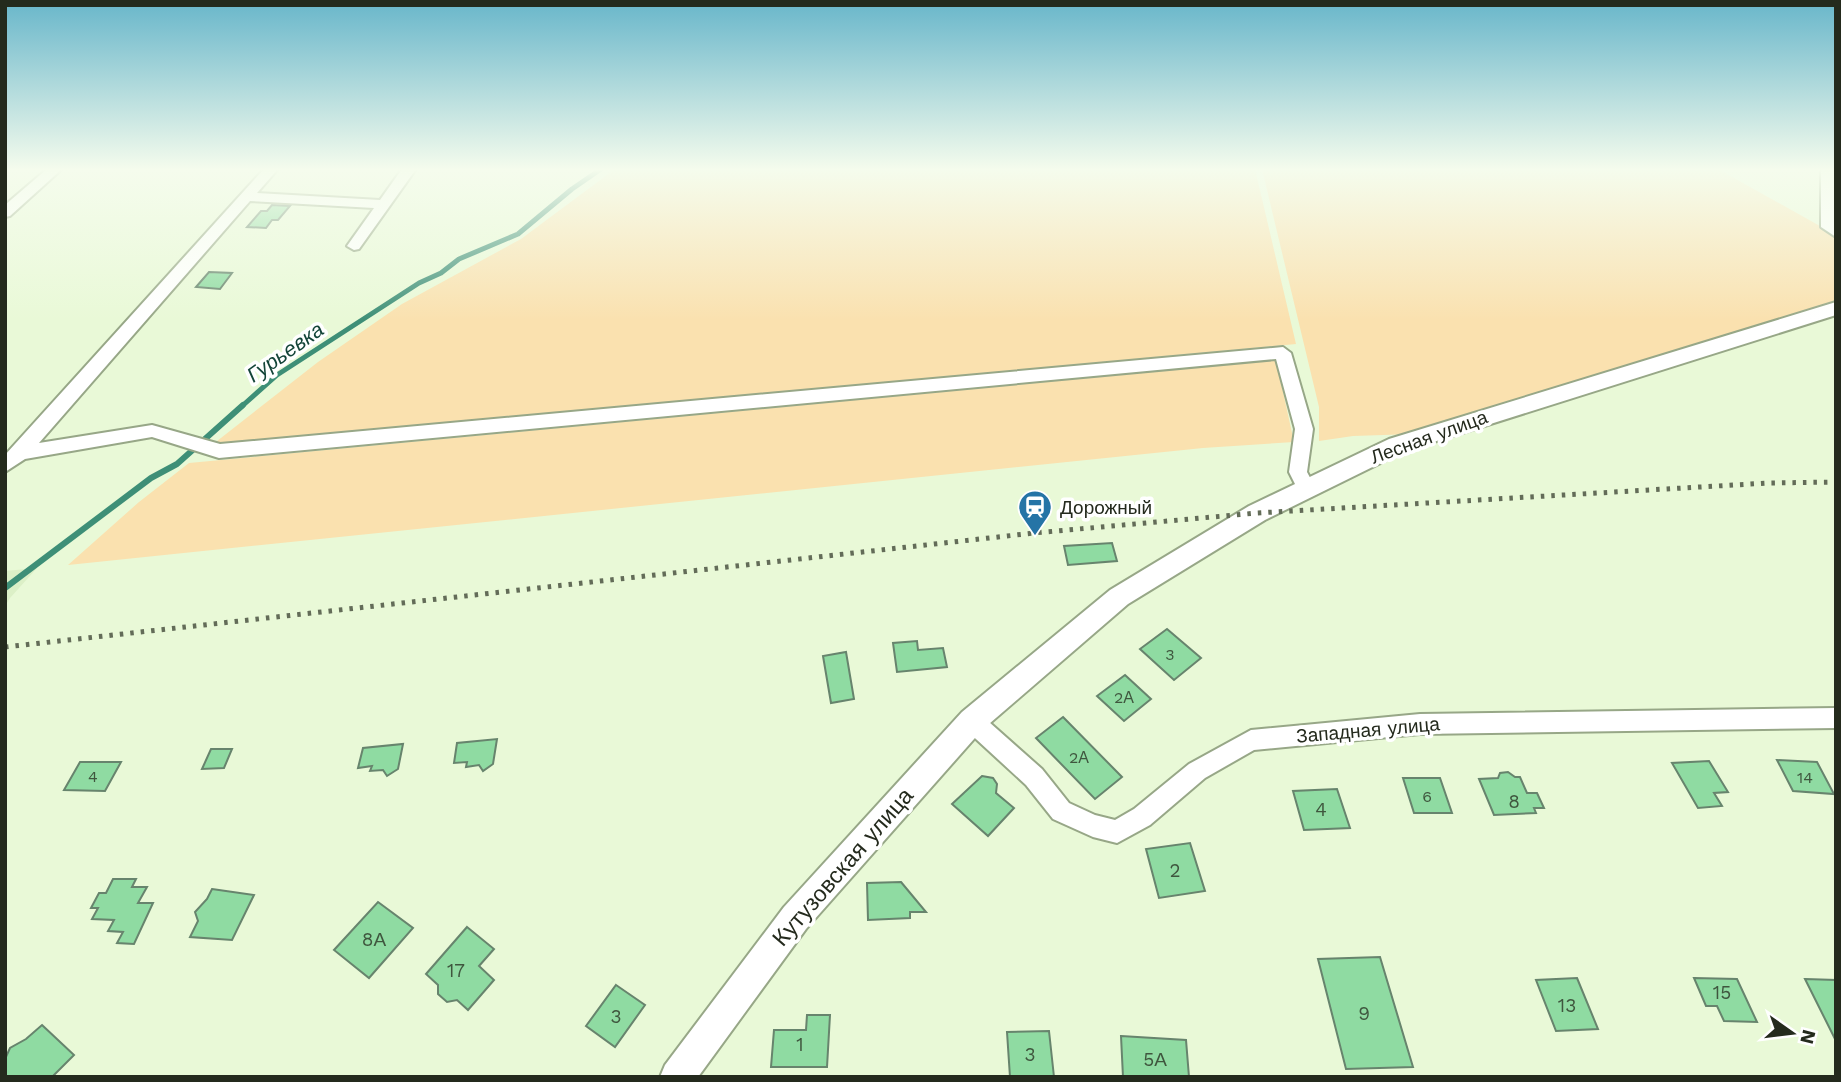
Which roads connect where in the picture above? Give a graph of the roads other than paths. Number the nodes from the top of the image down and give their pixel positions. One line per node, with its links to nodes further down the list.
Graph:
1 (226, 219): 7 (street)
2 (373, 219): 5 (street)
3 (1828, 219): 4 (street)
4 (1836, 233)
5 (354, 246)
6 (1836, 308): 9 (street, Лесная улица)
7 (20, 453): 8 (street); 9 (street)
8 (5, 465)
9 (1306, 487): 10 (street, Лесная улица)
10 (1028, 675): 12 (street, Кутузовская улица)
11 (1836, 718): 12 (street, Западная улица)
12 (972, 721): 13 (street, Кутузовская улица)
13 (677, 1077)

